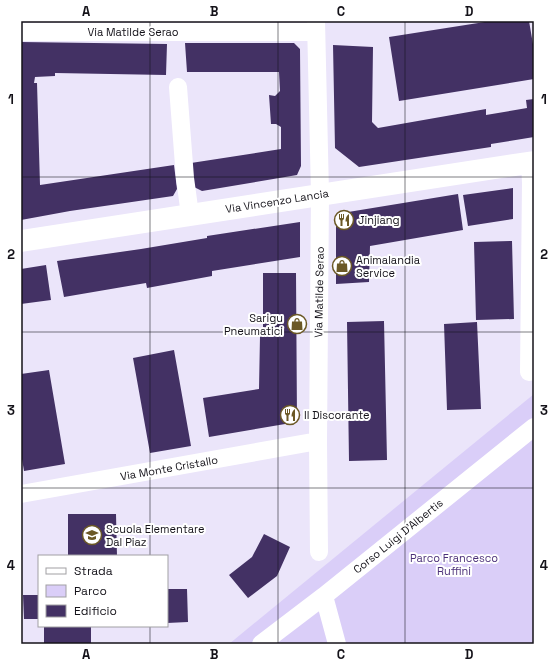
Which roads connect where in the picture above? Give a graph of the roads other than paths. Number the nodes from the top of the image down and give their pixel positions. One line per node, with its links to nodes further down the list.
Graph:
1 (316, 27): 2 (street, Via Matilde Serao); 5 (street, Via Matilde Serao)
2 (21, 32)
3 (178, 87): 6 (street)
4 (532, 162): 5 (street, Via Vincenzo Lancia); 8 (street)
5 (320, 194): 6 (street, Via Vincenzo Lancia); 10 (street, Via Matilde Serao)
6 (190, 214): 7 (street, Via Vincenzo Lancia)
7 (21, 241)
8 (529, 372)
9 (534, 428): 13 (street, Corso Luigi D'Albertis)
10 (318, 441): 11 (street, Via Monte Cristallo); 12 (street, Via Matilde Serao)
11 (21, 494)
12 (319, 552)
13 (324, 596): 14 (street, Corso Luigi D'Albertis); 15 (street)
14 (261, 644)
15 (337, 644)

